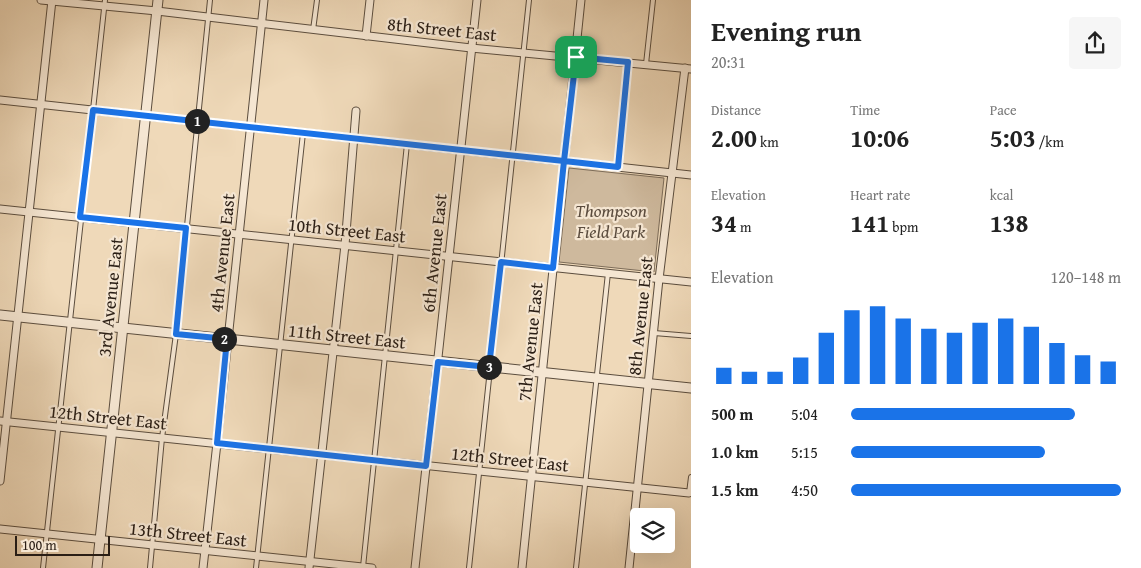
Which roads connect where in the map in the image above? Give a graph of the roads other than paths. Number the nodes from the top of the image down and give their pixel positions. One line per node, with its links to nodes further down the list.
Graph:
1 (42, 0): 11 (street, 8th Street East)
2 (158, 0): 13 (street, 3rd Avenue East)
3 (210, 0): 14 (lane)
4 (264, 0): 15 (street, 4th Avenue East)
5 (317, 0): 16 (lane)
6 (370, 0): 17 (street)
7 (477, 0): 18 (street, 6th Avenue East)
8 (529, 0): 19 (lane)
9 (581, 0): 20 (street, 7th Avenue East)
10 (652, 0): 22 (lane)
11 (52, 1): 12 (street, 8th Street East); 25 (street)
12 (104, 3): 13 (street, 8th Street East); 26 (lane)
13 (157, 11): 14 (street, 8th Street East); 28 (street, 3rd Avenue East)
14 (208, 17): 15 (street, 8th Street East); 29 (lane)
15 (262, 24): 16 (street, 8th Street East); 30 (street, 4th Avenue East)
16 (313, 30): 17 (street, 8th Street East)
17 (366, 36): 18 (street, 8th Street East)
18 (471, 48): 19 (street, 8th Street East); 34 (street, 6th Avenue East)
19 (524, 52): 20 (street, 8th Street East); 35 (lane)
20 (576, 57): 21 (street, 8th Street East); 36 (street, 7th Avenue East)
21 (628, 62): 22 (street, 8th Street East); 37 (lane)
22 (646, 64): 23 (street, 8th Street East)
23 (688, 68): 38 (street, 8th Avenue East)
24 (0, 100): 25 (street)
25 (39, 104): 26 (street); 41 (street)
26 (93, 110): 28 (street); 42 (lane)
27 (356, 111): 32 (street)
28 (145, 116): 29 (street); 43 (street, 3rd Avenue East)
29 (197, 121): 30 (street); 44 (lane)
30 (251, 127): 31 (street); 45 (street, 4th Avenue East)
31 (303, 133): 32 (street); 46 (lane)
32 (353, 138): 33 (street); 47 (street)
33 (407, 144): 34 (street); 48 (lane)
34 (460, 150): 35 (street); 49 (street, 6th Avenue East)
35 (513, 156): 36 (street); 50 (lane)
36 (564, 161): 37 (street); 51 (street, 7th Avenue East)
37 (618, 167): 38 (street)
38 (672, 173): 39 (street); 53 (street, 8th Avenue East)
39 (691, 175)
40 (0, 209): 41 (street, 10th Street East)
41 (29, 212): 42 (street, 10th Street East); 56 (street)
42 (80, 217): 43 (street, 10th Street East); 57 (lane)
43 (135, 223): 44 (street, 10th Street East); 58 (street, 3rd Avenue East)
44 (186, 228): 45 (street, 10th Street East); 60 (lane)
45 (240, 234): 46 (street, 10th Street East); 62 (street, 4th Avenue East)
46 (291, 240): 47 (street, 10th Street East); 63 (lane)
47 (345, 245): 48 (street, 10th Street East); 64 (street)
48 (397, 251): 49 (street, 10th Street East); 65 (lane)
49 (449, 256): 50 (street, 10th Street East); 66 (street, 6th Avenue East)
50 (501, 262): 51 (street, 10th Street East); 67 (lane)
51 (553, 268): 52 (street, 10th Street East); 68 (street, 7th Avenue East)
52 (608, 273): 53 (street, 10th Street East); 69 (lane)
53 (659, 279): 54 (street, 10th Street East); 59 (street, 8th Avenue East)
54 (691, 282)
55 (0, 315): 56 (street, 11th Street East)
56 (17, 317): 57 (street, 11th Street East); 72 (street)
57 (70, 323): 58 (street, 11th Street East); 73 (lane)
58 (124, 328): 60 (street, 11th Street East); 74 (street, 3rd Avenue East)
59 (654, 333): 61 (lane); 70 (street, 8th Avenue East)
60 (176, 334): 62 (street, 11th Street East); 75 (lane)
61 (691, 336)
62 (227, 339): 63 (street, 11th Street East); 76 (street, 4th Avenue East)
63 (280, 345): 64 (street, 11th Street East); 77 (lane)
64 (332, 350): 65 (street, 11th Street East); 78 (street)
65 (385, 356): 66 (street, 11th Street East); 79 (lane)
66 (438, 362): 67 (street, 11th Street East); 80 (street, 6th Avenue East)
67 (489, 367): 68 (street, 11th Street East); 81 (lane)
68 (542, 372): 69 (street, 11th Street East); 82 (street, 7th Avenue East)
69 (597, 378): 70 (street, 11th Street East); 85 (lane)
70 (648, 384): 71 (street, 11th Street East); 86 (street, 8th Avenue East)
71 (691, 388)
72 (3, 421): 73 (street, 12th Street East); 84 (street)
73 (58, 427): 74 (street, 12th Street East); 89 (lane)
74 (112, 432): 75 (street, 12th Street East); 90 (street, 3rd Avenue East)
75 (162, 438): 76 (street, 12th Street East); 91 (lane)
76 (217, 443): 77 (street, 12th Street East); 92 (street, 4th Avenue East)
77 (268, 449): 78 (street, 12th Street East); 93 (lane)
78 (322, 454): 79 (street, 12th Street East); 94 (street)
79 (374, 460): 80 (street, 12th Street East); 100 (lane)
80 (426, 466): 81 (street, 12th Street East); 102 (street, 6th Avenue East)
81 (478, 471): 82 (street, 12th Street East); 103 (lane)
82 (531, 476): 85 (street, 12th Street East); 104 (street, 7th Avenue East)
83 (691, 477): 87 (lane)
84 (0, 481)
85 (585, 482): 86 (street, 12th Street East); 105 (lane)
86 (637, 488): 87 (street, 12th Street East); 106 (street, 8th Avenue East)
87 (690, 493)
88 (0, 529): 89 (street, 13th Street East)
89 (47, 534): 90 (street, 13th Street East); 95 (lane)
90 (100, 540): 91 (street, 13th Street East); 96 (street, 3rd Avenue East)
91 (152, 545): 92 (street, 13th Street East); 97 (lane)
92 (204, 550): 93 (street, 13th Street East); 98 (street, 4th Avenue East)
93 (257, 556): 94 (street, 13th Street East); 99 (lane)
94 (310, 565): 100 (street, 13th Street East)
95 (43, 568)
96 (97, 568)
97 (150, 568)
98 (203, 568)
99 (256, 568)
100 (363, 568): 101 (street, 13th Street East)
101 (372, 568)
102 (416, 568)
103 (469, 568)
104 (522, 568)
105 (576, 568)
106 (629, 568)

